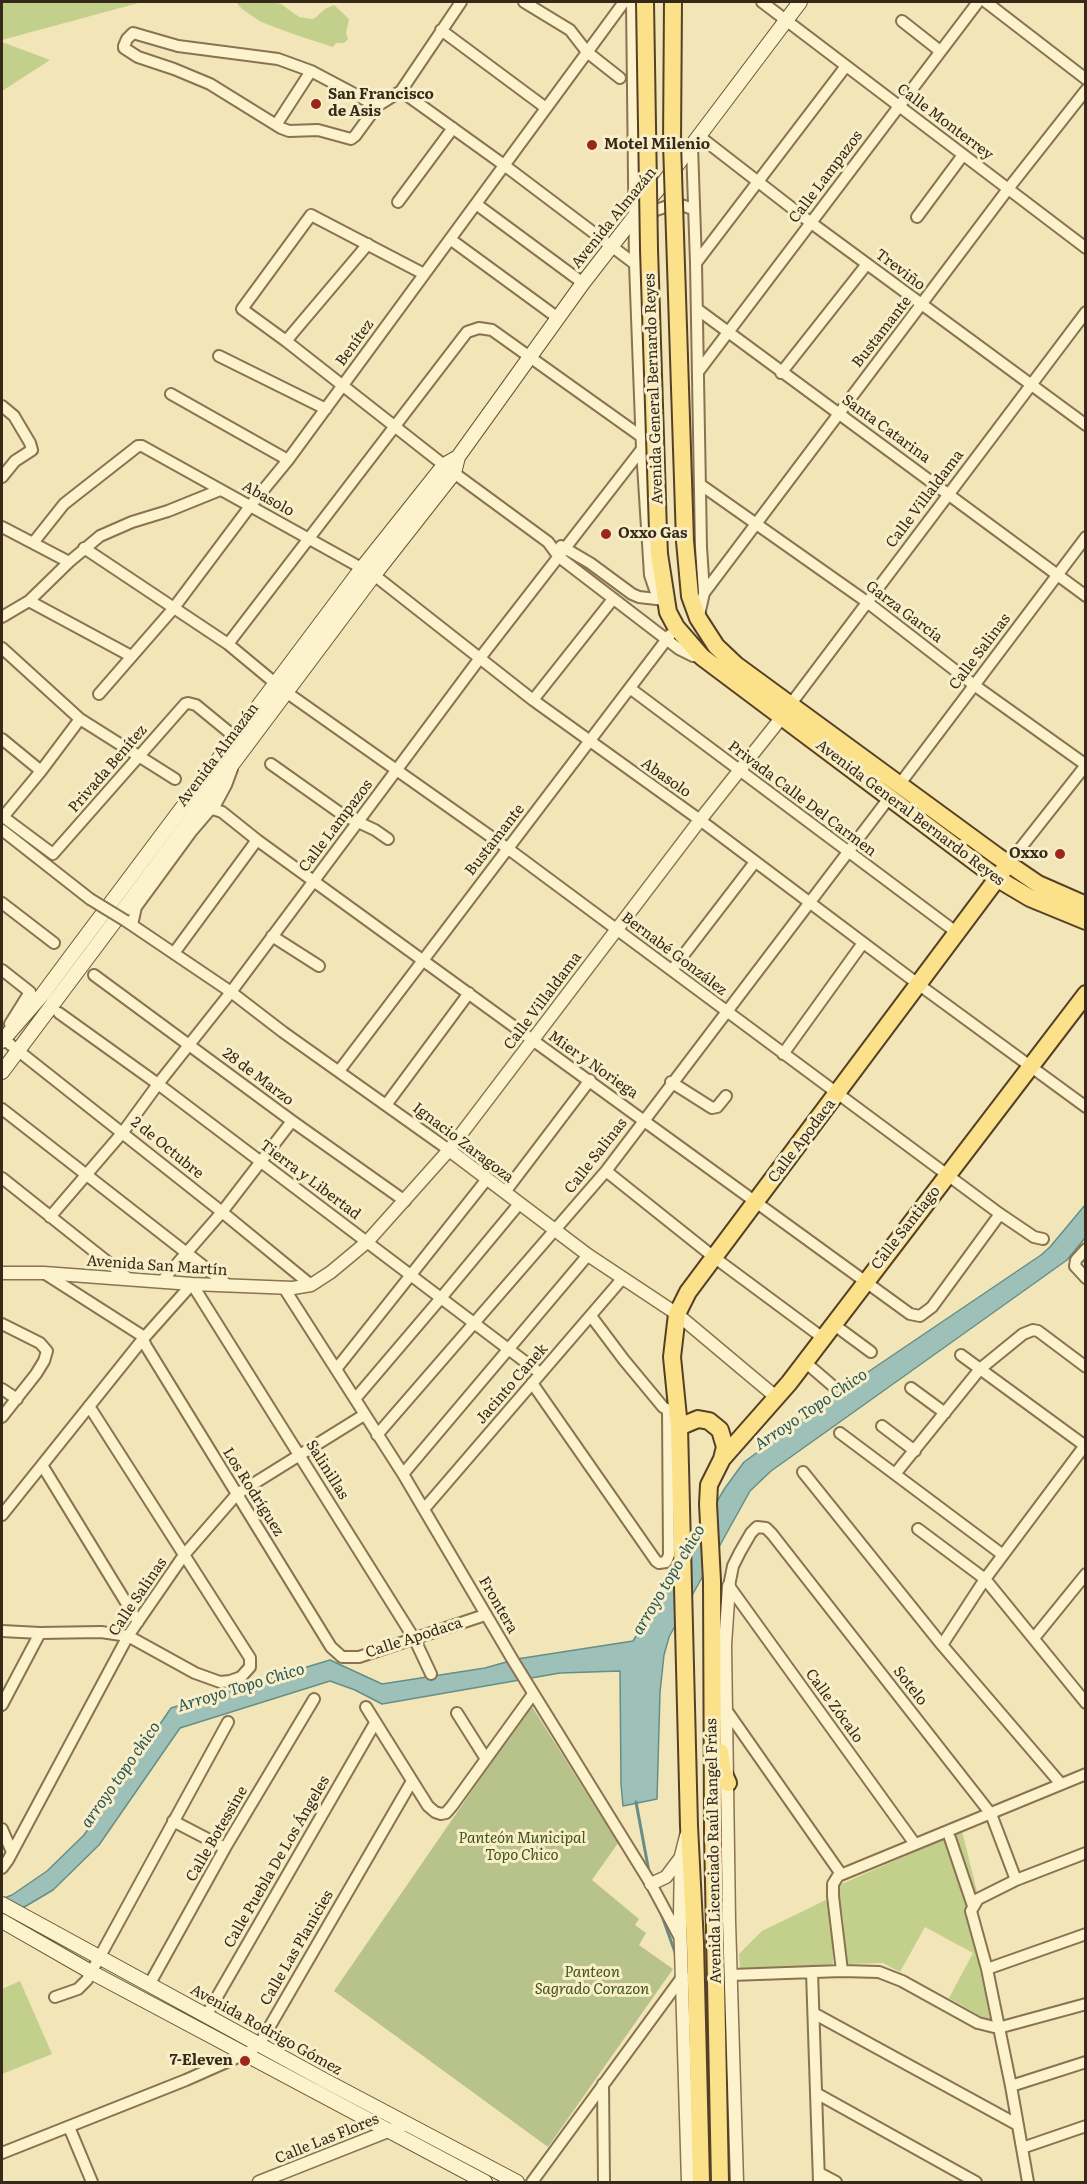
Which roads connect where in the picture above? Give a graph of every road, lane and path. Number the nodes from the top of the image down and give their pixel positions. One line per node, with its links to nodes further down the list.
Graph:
1 (461, 2): 14 (street)
2 (524, 2): 11 (street)
3 (624, 2): 16 (street, Benítez)
4 (632, 2): 36 (street)
5 (645, 2): 88 (main road, Avenida General Bernardo Reyes, bridge)
6 (673, 2): 93 (main road, Avenida General Bernardo Reyes, bridge)
7 (762, 2): 12 (street, Calle Monterrey)
8 (800, 2): 12 (main road, Avenida Almazán)
9 (978, 2): 15 (street, Calle Lampazos)
10 (986, 2): 20 (street)
11 (541, 5): 16 (street)
12 (785, 20): 17 (street, Calle Monterrey); 28 (main road, Avenida Almazán)
13 (902, 21): 15 (street)
14 (441, 30): 22 (street); 25 (street)
15 (940, 51): 24 (street, Calle Lampazos)
16 (587, 52): 19 (street); 25 (street, Benítez)
17 (846, 66): 24 (street, Calle Monterrey); 31 (street)
18 (311, 71): 23 (street); 26 (street); 26 (street)
19 (620, 78)
20 (1086, 79)
21 (1086, 90): 32 (street, Bustamante)
22 (401, 91): 23 (street); 27 (street)
23 (376, 106): 26 (street)
24 (898, 106): 29 (street, Calle Monterrey); 38 (street, Calle Lampazos)
25 (546, 108): 30 (street, Benítez)
26 (276, 125)
27 (453, 128): 30 (street); 33 (street)
28 (695, 141): 31 (street, Treviño); 35 (street); 36 (main road, Avenida Almazán)
29 (963, 154): 32 (street, Calle Monterrey); 37 (street)
30 (504, 165): 34 (street, Benítez); 42 (street)
31 (759, 182): 38 (street, Treviño); 44 (street)
32 (1008, 189): 43 (street, Calle Monterrey); 49 (street, Bustamante)
33 (398, 202)
34 (476, 204): 39 (street, Benítez); 48 (street)
35 (693, 209): 41 (street); 44 (street)
36 (635, 216): 41 (street); 42 (main road, Avenida Almazán)
37 (917, 218)
38 (810, 222): 46 (street, Treviño); 53 (street, Calle Lampazos)
39 (450, 239): 47 (street, Benítez); 52 (street)
40 (368, 244): 47 (street); 54 (street); 54 (street)
41 (635, 244): 45 (street)
42 (612, 246): 45 (street); 48 (main road, Avenida Almazán)
43 (1086, 248)
44 (696, 263): 50 (street)
45 (635, 264): 67 (street)
46 (867, 264): 49 (street, Treviño); 58 (street)
47 (424, 274): 60 (street, Benítez)
48 (583, 283): 52 (main road, Avenida Almazán)
49 (922, 306): 59 (street, Treviño); 64 (street, Bustamante)
50 (698, 309): 53 (street, Santa Catarina); 57 (street)
51 (1086, 312): 59 (street, Calle Villaldama)
52 (558, 318): 56 (main road, Avenida Almazán)
53 (727, 333): 57 (street, Calle Lampazos); 58 (street, Santa Catarina)
54 (286, 341): 60 (street)
55 (219, 356): 63 (street)
56 (530, 358): 66 (street); 67 (street); 69 (main road, Avenida Almazán)
57 (698, 372): 71 (street)
58 (781, 373): 64 (street, Santa Catarina)
59 (1031, 385): 65 (street, Treviño); 73 (street, Calle Villaldama)
60 (343, 386): 63 (street, Benítez); 66 (street)
61 (171, 394): 68 (street)
62 (2, 406): 70 (street)
63 (326, 409): 68 (street, Benítez)
64 (838, 413): 73 (street, Santa Catarina); 75 (street, Bustamante)
65 (1086, 425)
66 (395, 426): 69 (street); 78 (street)
67 (642, 443): 81 (street, Calle Lampazos); 88 (street)
68 (288, 460): 74 (street, Benítez)
69 (449, 469): 81 (street); 83 (main road, Avenida Almazán)
70 (2, 477)
71 (701, 485): 75 (street, Garza García); 85 (street)
72 (220, 490): 74 (street, Abasolo); 79 (street, Abasolo); 80 (street)
73 (948, 493): 84 (street, Santa Catarina); 90 (street, Calle Villaldama)
74 (251, 505): 78 (street, Abasolo); 91 (street, Benítez)
75 (757, 524): 85 (street, Bustamante); 90 (street, Garza García)
76 (2, 527): 79 (street)
77 (1086, 537): 84 (street, Calle Salinas)
78 (307, 538): 83 (street, Abasolo); 95 (street)
79 (33, 543): 82 (street)
80 (84, 548): 82 (street); 91 (street, Bernabé González)
81 (563, 553): 87 (street); 88 (street); 98 (street, Calle Lampazos)
82 (69, 562): 89 (street)
83 (368, 572): 98 (street, Abasolo); 100 (main road, Avenida Almazán)
84 (1056, 574): 86 (street, Santa Catarina); 99 (street, Calle Salinas)
85 (704, 593): 93 (street)
86 (1086, 596)
87 (613, 599): 94 (street); 103 (street)
88 (665, 599): 94 (main road, Avenida General Bernardo Reyes)
89 (29, 601): 92 (street); 97 (street)
90 (867, 602): 99 (street, Garza García); 104 (street, Calle Villaldama)
91 (173, 609): 95 (street, Bernabé González); 97 (street, Benítez)
92 (2, 617)
93 (698, 618): 104 (main road, Avenida General Bernardo Reyes)
94 (671, 633): 101 (street, Bustamante); 104 (main road, Avenida General Bernardo Reyes)
95 (228, 644): 100 (street, Bernabé González)
96 (2, 648): 105 (street)
97 (131, 656): 102 (street, Benítez)
98 (480, 658): 103 (street, Abasolo); 113 (street, Calle Lampazos)
99 (974, 685): 112 (street, Garza García); 117 (street, Calle Salinas)
100 (281, 687): 106 (main road, Avenida Almazán); 110 (main road, Avenida Almazán); 113 (street, Bernabé González)
101 (631, 689): 108 (street, Bustamante); 115 (street, Privada Calle Del Carmen)
102 (99, 694)
103 (533, 700): 108 (street, Abasolo)
104 (786, 711): 115 (street, Calle Villaldama); 117 (main road, Avenida General Bernardo Reyes)
105 (80, 719): 109 (street); 114 (street)
106 (235, 736): 109 (street, Privada Benítez); 153 (main road, Avenida Almazán)
107 (2, 739): 114 (street)
108 (590, 742): 120 (street, Abasolo); 125 (street, Bustamante)
109 (140, 756): 116 (street); 119 (street, Privada Benítez)
110 (236, 759): 118 (street); 156 (main road, Avenida Almazán)
111 (271, 764): 121 (street)
112 (1085, 765): 128 (street)
113 (398, 770): 121 (street, Calle Lampazos); 125 (street, Bernabé González)
114 (41, 771): 119 (street)
115 (738, 771): 120 (street, Calle Villaldama); 126 (street, Privada Calle Del Carmen)
116 (175, 779)
117 (894, 791): 126 (street, Calle Salinas); 128 (main road, Avenida General Bernardo Reyes); 129 (main road, Avenida General Bernardo Reyes)
118 (218, 811): 124 (street, Mier y Noriega); 135 (street)
119 (2, 817)
120 (700, 820): 127 (street, Abasolo); 136 (street, Calle Villaldama)
121 (358, 822): 123 (street); 130 (street, Calle Lampazos)
122 (2, 830): 135 (street, Ignacio Zaragoza, bridge)
123 (388, 839)
124 (257, 840): 130 (street, Mier y Noriega); 141 (street)
125 (507, 848): 136 (street, Bernabé González); 142 (street, Bustamante)
126 (848, 853): 132 (street, Calle Salinas); 137 (street, Privada Calle Del Carmen)
127 (755, 862): 132 (street, Abasolo); 145 (street)
128 (1008, 864): 129 (main road, Calle Apodaca); 133 (main road, Avenida General Bernardo Reyes)
129 (998, 879): 134 (main road, Avenida General Bernardo Reyes); 137 (main road, Calle Apodaca)
130 (314, 880): 138 (street, Calle Lampazos); 142 (street, Mier y Noriega)
131 (2, 903): 139 (street)
132 (810, 904): 140 (street, Abasolo); 151 (street, Calle Salinas)
133 (1086, 904)
134 (1086, 921)
135 (129, 923): 141 (street, Ignacio Zaragoza)
136 (617, 929): 145 (street, Bernabé González); 154 (street, Calle Villaldama)
137 (956, 933): 147 (main road, Calle Apodaca)
138 (272, 936): 143 (street); 148 (street, Calle Lampazos)
139 (54, 943)
140 (863, 944): 147 (street, Abasolo); 157 (street)
141 (174, 953): 148 (street, Ignacio Zaragoza)
142 (422, 960): 149 (street, Mier y Noriega); 159 (street, Bustamante)
143 (319, 966)
144 (2, 970): 153 (street)
145 (672, 970): 151 (street, Bernabé González)
146 (94, 975): 155 (street, 28 de Marzo)
147 (918, 984): 158 (street, Abasolo); 164 (main road, Calle Apodaca)
148 (231, 992): 155 (street, Calle Lampazos); 159 (street, Ignacio Zaragoza)
149 (469, 993): 154 (street, Mier y Noriega); 166 (street)
150 (1086, 994): 158 (main road, Calle Santiago)
151 (726, 1012): 157 (street, Bernabé González); 162 (street, Calle Salinas)
152 (59, 1013): 163 (street, Tierra y Libertad)
153 (2, 1038): 156 (street, 2 de Octubre)
154 (532, 1040): 161 (street, Mier y Noriega); 172 (street, Calle Villaldama)
155 (189, 1044): 163 (street, Calle Lampazos); 170 (street, 28 de Marzo)
156 (18, 1050): 160 (main road, Avenida Almazán); 171 (street, 2 de Octubre)
157 (783, 1054): 164 (street, Bernabé González)
158 (1030, 1065): 167 (street, Abasolo); 175 (main road, Calle Santiago)
159 (339, 1071): 166 (street, Ignacio Zaragoza)
160 (2, 1072)
161 (590, 1080): 169 (street, Mier y Noriega); 179 (street)
162 (671, 1082): 165 (street); 169 (street, Calle Salinas)
163 (158, 1084): 171 (street, Calle Lampazos); 173 (street, Tierra y Libertad)
164 (837, 1094): 175 (street, Bernabé González); 181 (main road, Calle Apodaca)
165 (726, 1096)
166 (386, 1105): 172 (street, Ignacio Zaragoza)
167 (1086, 1107)
168 (2, 1109): 176 (street)
169 (644, 1120): 174 (street, Calle Salinas); 181 (street, Mier y Noriega)
170 (292, 1121): 173 (street); 180 (street, 28 de Marzo)
171 (123, 1132): 176 (street, Calle Lampazos); 183 (street, 2 de Octubre)
172 (449, 1150): 178 (street, Ignacio Zaragoza); 180 (street, Calle Villaldama)
173 (261, 1163): 183 (street); 188 (street, Tierra y Libertad)
174 (606, 1171): 186 (street, Calle Salinas); 192 (street)
175 (947, 1175): 184 (street, Bernabé González); 200 (main road, Calle Santiago)
176 (86, 1176): 185 (street, Calle Lampazos); 190 (street)
177 (2, 1178): 185 (street)
178 (487, 1179): 179 (street, Ignacio Zaragoza); 195 (street)
179 (505, 1192): 182 (street, Ignacio Zaragoza)
180 (405, 1201): 188 (street, Calle Villaldama)
181 (756, 1203): 192 (main road, Calle Apodaca); 200 (street, Mier y Noriega)
182 (519, 1204): 186 (street, Ignacio Zaragoza); 205 (street)
183 (222, 1212): 190 (street); 202 (street, 2 de Octubre)
184 (1000, 1214): 187 (street, Bernabé González); 200 (street, Mier y Noriega)
185 (50, 1217): 197 (street)
186 (553, 1230): 191 (street, Ignacio Zaragoza); 208 (street, Calle Salinas)
187 (1043, 1239)
188 (367, 1242): 195 (street, Tierra y Libertad); 202 (street, Calle Villaldama)
189 (1086, 1249): 196 (street)
190 (186, 1253): 199 (street); 203 (street)
191 (588, 1255): 198 (street, Ignacio Zaragoza); 213 (street)
192 (715, 1258): 206 (main road, Calle Apodaca); 211 (street)
193 (2, 1273): 194 (street, Avenida San Martín)
194 (44, 1273): 197 (street, Avenida San Martín); 212 (street)
195 (410, 1275): 205 (street, Tierra y Libertad); 218 (street)
196 (1086, 1278)
197 (129, 1279): 199 (street, Avenida San Martín)
198 (622, 1279): 206 (street, Ignacio Zaragoza); 207 (street, Jacinto Canek)
199 (162, 1281): 201 (street, Avenida San Martín)
200 (864, 1282): 210 (main road, Calle Santiago)
201 (192, 1284): 203 (street, Avenida San Martín); 212 (street); 239 (street, Salinillas)
202 (311, 1285): 204 (street, Avenida San Martín)
203 (229, 1286): 204 (street, Avenida San Martín)
204 (284, 1288): 218 (street, Frontera)
205 (441, 1298): 208 (street, Tierra y Libertad); 227 (street)
206 (676, 1314): 225 (street, Ignacio Zaragoza); 229 (main road, Calle Apodaca)
207 (591, 1316): 220 (street, Jacinto Canek); 229 (street)
208 (472, 1323): 213 (street, Tierra y Libertad); 236 (street, Calle Salinas)
209 (2, 1324): 226 (street)
210 (833, 1324): 211 (main road, Calle Santiago); 214 (street)
211 (823, 1338): 216 (main road, Calle Santiago)
212 (143, 1339): 228 (street); 245 (street, Los Rodríguez)
213 (508, 1349): 220 (street, Tierra y Libertad); 243 (street)
214 (871, 1352)
215 (962, 1355): 219 (street)
216 (804, 1362): 222 (street); 225 (main road, Calle Santiago)
217 (1086, 1367): 219 (street)
218 (337, 1368): 227 (street, Frontera)
219 (980, 1369): 230 (street); 237 (street)
220 (540, 1373): 221 (street, Jacinto Canek)
221 (532, 1383): 229 (street, Calle Apodaca); 246 (street, Jacinto Canek)
222 (834, 1387)
223 (910, 1388): 230 (street)
224 (2, 1389): 226 (street)
225 (776, 1397): 240 (main road, Calle Santiago)
226 (17, 1399): 232 (street)
227 (354, 1399): 231 (street, Frontera)
228 (89, 1406): 241 (street); 250 (street)
229 (672, 1409): 234 (main road, Calle Apodaca)
230 (945, 1413): 238 (street)
231 (364, 1415): 236 (street, Frontera); 239 (street, Calle Salinas)
232 (2, 1417)
233 (882, 1426): 238 (street)
234 (679, 1427): 240 (main road); 282 (main road, Calle Apodaca)
235 (840, 1433): 244 (street)
236 (377, 1435): 243 (street, Frontera)
237 (1085, 1445): 251 (street)
238 (915, 1451): 244 (street)
239 (300, 1455): 245 (street, Calle Salinas); 261 (street, Salinillas)
240 (722, 1459): 274 (main road, Calle Santiago)
241 (42, 1465): 247 (street); 256 (street)
242 (803, 1472): 262 (street)
243 (403, 1474): 246 (street, Frontera)
244 (895, 1474): 251 (street)
245 (237, 1494): 250 (street, Calle Salinas); 263 (street, Los Rodríguez)
246 (424, 1509): 255 (street, Frontera)
247 (3, 1510)
248 (757, 1527): 254 (street, Avenida Licenciado Raúl Rangel Frías); 280 (street, Sotelo)
249 (918, 1529): 253 (street)
250 (184, 1555): 256 (street, Calle Salinas); 259 (street)
251 (1003, 1555): 253 (street)
252 (1086, 1574): 260 (street)
253 (986, 1579): 260 (street); 262 (street)
254 (729, 1586): 270 (street, Avenida Licenciado Raúl Rangel Frías); 285 (street, Calle Zócalo)
255 (485, 1615): 261 (street, Calle Apodaca); 265 (street, Frontera)
256 (138, 1622): 259 (street, Calle Salinas)
257 (2, 1631): 258 (street)
258 (40, 1633): 259 (street); 268 (street)
259 (128, 1636): 289 (street, Calle Salinas)
260 (1034, 1638): 267 (street)
261 (415, 1640): 263 (street, Calle Apodaca); 264 (street, Salinillas)
262 (942, 1645): 279 (street)
263 (342, 1658)
264 (431, 1674)
265 (533, 1694): 275 (street); 293 (street, Frontera)
266 (314, 1699): 286 (street, Calle Botessine)
267 (1086, 1703)
268 (2, 1705)
269 (366, 1707): 273 (street)
270 (727, 1712): 278 (street, Avenida Licenciado Raúl Rangel Frías); 290 (street)
271 (457, 1713): 275 (street)
272 (228, 1722): 281 (street)
273 (375, 1723): 277 (street); 310 (street, Calle Puebla De Los Ángeles)
274 (712, 1726): 278 (main road); 335 (main road, Calle Santiago)
275 (486, 1759): 277 (street)
276 (1086, 1774): 279 (street)
277 (412, 1781): 312 (street, Calle Las Planicies)
278 (728, 1783): 304 (street, Avenida Licenciado Raúl Rangel Frías)
279 (1061, 1784): 280 (street)
280 (991, 1814): 285 (street); 292 (street, Sotelo)
281 (173, 1821): 286 (street); 299 (street)
282 (689, 1826): 288 (street, Avenida Licenciado Raúl Rangel Frías); 298 (main road, Calle Apodaca)
283 (2, 1829): 289 (street)
284 (950, 1838): 294 (street)
285 (915, 1844): 290 (street)
286 (225, 1848): 306 (street, Calle Botessine)
287 (1086, 1852): 292 (street)
288 (681, 1856): 293 (street); 298 (street, Avenida Licenciado Raúl Rangel Frías)
289 (7, 1860): 291 (street, Calle Salinas)
290 (840, 1875): 301 (street)
291 (2, 1879)
292 (1016, 1880): 294 (street)
293 (651, 1884): 298 (street, Frontera)
294 (975, 1902): 300 (street)
295 (2, 1904): 299 (main road, Avenida Rodrigo Gómez)
296 (2, 1921): 302 (main road, Avenida Rodrigo Gómez)
297 (1086, 1934): 300 (street)
298 (688, 1942): 305 (street, Avenida Licenciado Raúl Rangel Frías); 334 (main road, Calle Apodaca)
299 (100, 1957): 302 (street); 306 (main road, Avenida Rodrigo Gómez)
300 (987, 1969): 311 (street)
301 (842, 1971): 303 (street); 311 (street)
302 (91, 1972): 307 (street); 313 (main road, Avenida Rodrigo Gómez)
303 (812, 1972): 304 (street); 309 (street)
304 (731, 1975): 336 (street, Avenida Licenciado Raúl Rangel Frías)
305 (683, 1976): 315 (street); 333 (street, Avenida Licenciado Raúl Rangel Frías)
306 (149, 1985): 310 (main road, Avenida Rodrigo Gómez)
307 (55, 1996)
308 (1086, 2004): 311 (street)
309 (815, 2014): 318 (street); 320 (street)
310 (206, 2016): 312 (main road, Avenida Rodrigo Gómez)
311 (998, 2028): 317 (street)
312 (259, 2045): 313 (street, Calle Las Planicies); 316 (main road, Avenida Rodrigo Gómez)
313 (247, 2054): 316 (main road, Avenida Rodrigo Gómez); 322 (street, Calle Las Planicies)
314 (1086, 2062): 317 (street)
315 (603, 2084): 331 (street); 332 (street)
316 (321, 2086): 319 (main road, Avenida Rodrigo Gómez); 323 (main road, Avenida Rodrigo Gómez)
317 (1011, 2086): 320 (street)
318 (816, 2093): 326 (street); 338 (street)
319 (406, 2124): 323 (street, Calle Las Flores); 330 (main road, Avenida Rodrigo Gómez)
320 (1018, 2125): 324 (street)
321 (1086, 2126): 324 (street)
322 (69, 2127): 325 (street, Calle Las Planicies); 327 (street)
323 (388, 2131): 328 (street, Calle Las Flores); 329 (main road, Avenida Rodrigo Gómez)
324 (1022, 2148): 339 (street)
325 (2, 2153)
326 (819, 2178): 337 (street)
327 (92, 2182)
328 (259, 2182)
329 (485, 2182)
330 (517, 2182)
331 (532, 2182)
332 (604, 2182)
333 (688, 2182)
334 (701, 2182)
335 (720, 2182)
336 (737, 2182)
337 (836, 2182)
338 (976, 2182)
339 (1028, 2182)

